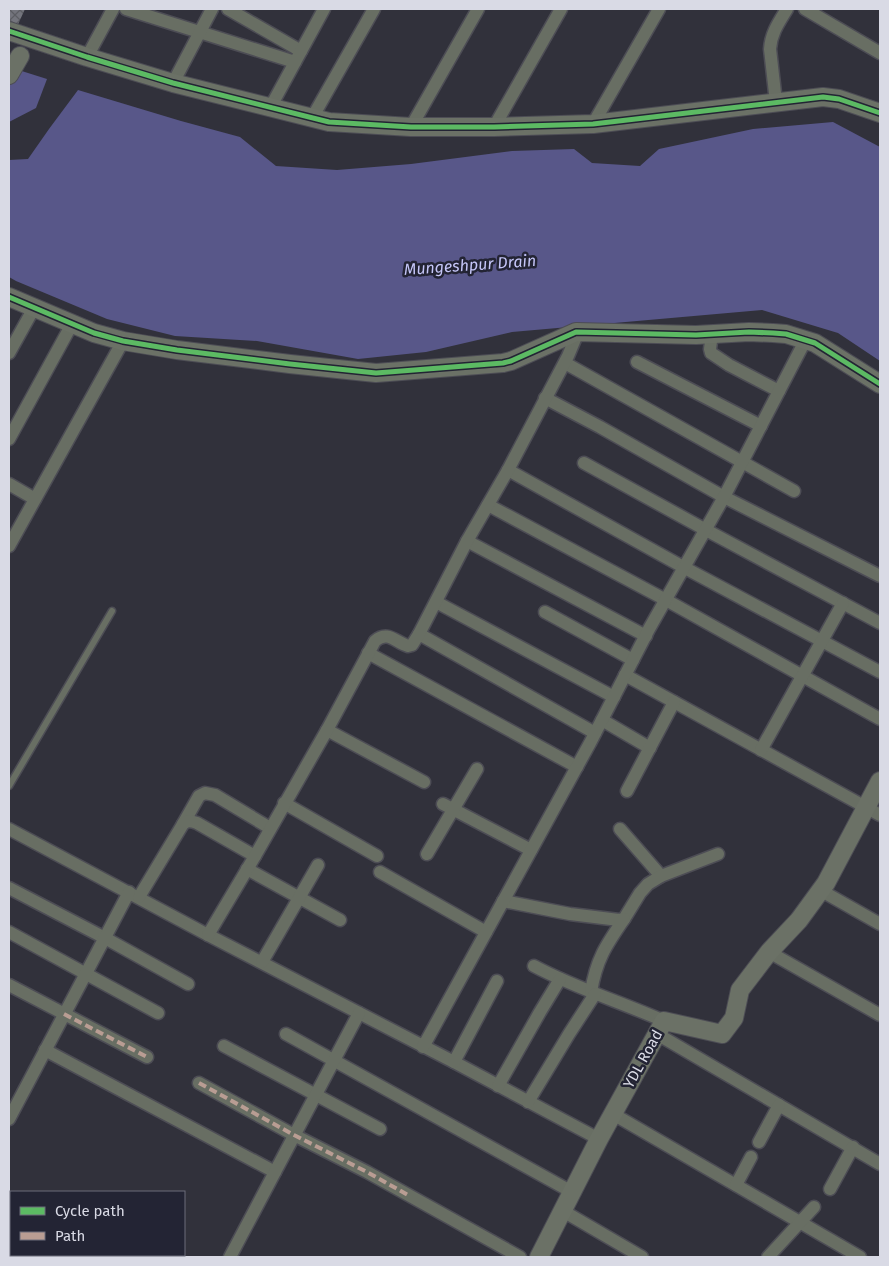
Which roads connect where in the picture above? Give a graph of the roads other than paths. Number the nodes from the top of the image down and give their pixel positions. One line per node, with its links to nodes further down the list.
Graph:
1 (113, 9): 18 (street)
2 (126, 9): 13 (street)
3 (212, 9): 13 (street)
4 (228, 9): 17 (street)
5 (324, 9): 17 (street)
6 (374, 9): 24 (street)
7 (478, 9): 26 (street)
8 (560, 9): 27 (street)
9 (659, 9): 25 (street)
10 (787, 9): 21 (street)
11 (805, 9): 15 (street)
12 (9, 31): 14 (street)
13 (199, 32): 17 (street); 20 (street)
14 (30, 38): 16 (street); 18 (street)
15 (880, 53)
16 (20, 56): 19 (street)
17 (298, 56): 22 (street)
18 (88, 57): 20 (street)
19 (9, 75)
20 (173, 83): 22 (street)
21 (776, 102): 23 (street); 25 (street)
22 (270, 108): 24 (street)
23 (880, 113)
24 (312, 118): 26 (street)
25 (593, 124): 27 (street)
26 (411, 127): 27 (street)
27 (494, 127)
28 (9, 297): 29 (street)
29 (34, 308): 30 (street); 35 (street)
30 (72, 324): 34 (street); 42 (street)
31 (578, 332): 32 (street); 34 (street); 37 (street)
32 (712, 334): 33 (street); 39 (street)
33 (805, 340): 38 (street); 39 (street)
34 (123, 341): 49 (street)
35 (9, 353)
36 (637, 362): 41 (street)
37 (564, 363): 40 (street); 43 (street)
38 (880, 384)
39 (779, 391): 41 (street)
40 (545, 398): 45 (street); 48 (street)
41 (760, 426): 43 (street)
42 (9, 439)
43 (742, 461): 47 (street); 48 (street)
44 (584, 464): 51 (street)
45 (508, 470): 50 (street); 54 (street)
46 (9, 484): 49 (street)
47 (794, 490)
48 (724, 497): 51 (street); 55 (street)
49 (35, 499): 53 (street)
50 (488, 505): 52 (street); 56 (street)
51 (706, 530): 54 (street); 58 (street)
52 (467, 541): 57 (street); 63 (street)
53 (9, 546)
54 (684, 568): 56 (street); 64 (street)
55 (880, 576)
56 (666, 600): 63 (street); 69 (street)
57 (436, 602): 62 (street); 70 (street)
58 (844, 603): 61 (street); 64 (street)
59 (112, 611): 82 (lane)
60 (545, 612): 66 (street)
61 (880, 623)
62 (419, 634): 65 (street); 75 (street)
63 (646, 636): 66 (street)
64 (823, 642): 67 (street); 69 (street)
65 (368, 653): 74 (street); 78 (street)
66 (633, 660): 68 (street)
67 (880, 672)
68 (625, 675): 70 (street); 71 (street)
69 (803, 676): 72 (street); 77 (street)
70 (614, 697): 73 (street)
71 (674, 702): 76 (street); 77 (street)
72 (880, 719)
73 (602, 720): 75 (street); 76 (street)
74 (327, 730): 81 (street); 84 (street)
75 (595, 733): 78 (street)
76 (650, 748): 83 (street)
77 (761, 750): 86 (street)
78 (576, 767): 91 (street)
79 (477, 769): 85 (street)
80 (880, 781): 86 (street, YDL Road)
81 (424, 782)
82 (9, 786)
83 (627, 790)
84 (284, 803): 88 (street); 95 (street)
85 (449, 807): 91 (street); 92 (street)
86 (873, 811): 101 (street, YDL Road)
87 (183, 824): 88 (street); 94 (street); 102 (street)
88 (270, 828): 94 (street)
89 (9, 829): 102 (street)
90 (620, 829): 99 (street)
91 (531, 850): 104 (street)
92 (427, 854)
93 (718, 854): 99 (street)
94 (255, 856): 97 (street)
95 (378, 856)
96 (318, 865): 103 (street)
97 (247, 869): 103 (street); 110 (street)
98 (380, 872): 109 (street)
99 (661, 876): 105 (street)
100 (9, 888): 111 (street)
101 (820, 890): 107 (street); 112 (street, YDL Road)
102 (134, 894): 110 (street); 111 (street)
103 (300, 898): 106 (street); 113 (street)
104 (503, 902): 105 (street); 109 (street)
105 (624, 918): 120 (street)
106 (340, 920)
107 (880, 924)
108 (9, 932): 115 (street)
109 (486, 932): 128 (street)
110 (208, 935): 113 (street)
111 (105, 938): 115 (street); 118 (street)
112 (769, 952): 124 (street); 125 (street, YDL Road)
113 (262, 962): 122 (street)
114 (534, 966): 116 (street)
115 (86, 973): 121 (street); 123 (street)
116 (560, 979): 120 (street); 134 (street)
117 (498, 981): 132 (street)
118 (188, 984)
119 (9, 985): 123 (street)
120 (593, 993): 125 (street); 136 (street)
121 (158, 1013)
122 (359, 1013): 128 (street); 131 (street)
123 (64, 1014): 129 (street); 130 (street)
124 (880, 1015)
125 (660, 1027): 137 (street); 138 (street, YDL Road)
126 (286, 1034): 131 (street)
127 (224, 1046): 135 (street)
128 (423, 1047): 132 (street)
129 (45, 1050): 139 (street); 147 (street)
130 (147, 1057)
131 (334, 1060): 135 (street); 150 (street)
132 (454, 1062): 134 (street)
133 (199, 1083): 141 (street)
134 (498, 1086): 136 (street)
135 (315, 1095): 140 (street); 141 (street)
136 (528, 1102): 142 (street)
137 (779, 1105): 143 (street); 144 (street)
138 (613, 1114): 142 (street, YDL Road); 148 (street)
139 (9, 1119)
140 (380, 1129)
141 (294, 1135): 147 (street); 155 (street)
142 (599, 1139): 150 (street, YDL Road)
143 (759, 1142)
144 (853, 1147): 146 (street); 149 (street)
145 (751, 1157): 148 (street)
146 (880, 1164)
147 (275, 1172): 154 (street)
148 (736, 1186): 153 (street)
149 (830, 1188)
150 (572, 1192): 152 (street, YDL Road)
151 (814, 1207): 153 (street)
152 (563, 1211): 156 (street, YDL Road); 157 (street)
153 (800, 1222): 158 (street); 159 (street)
154 (230, 1257)
155 (520, 1257)
156 (539, 1257)
157 (642, 1257)
158 (768, 1257)
159 (860, 1257)

